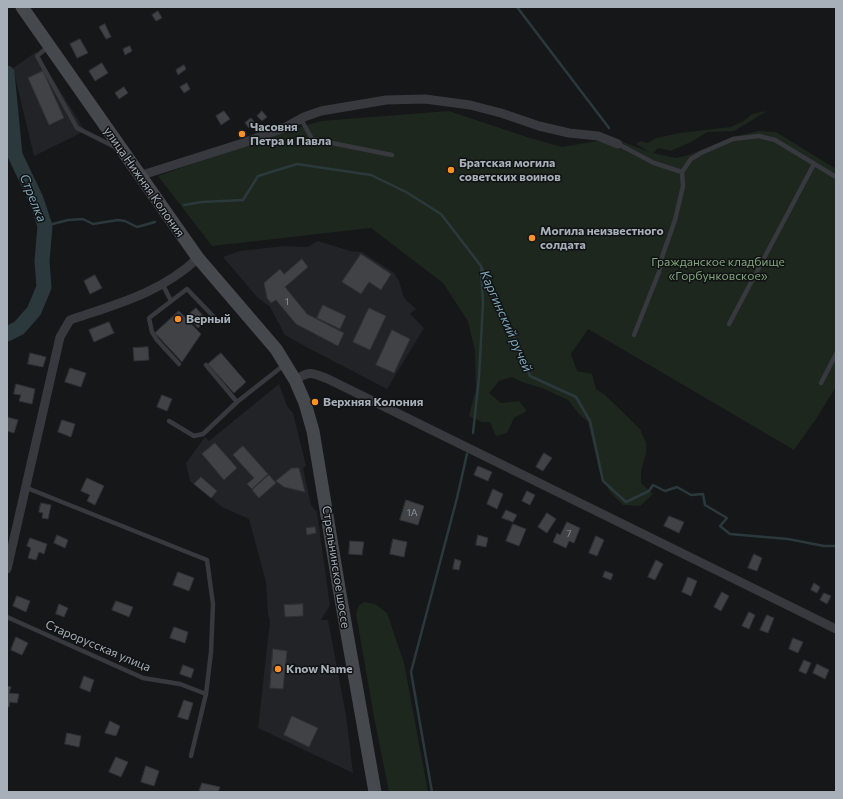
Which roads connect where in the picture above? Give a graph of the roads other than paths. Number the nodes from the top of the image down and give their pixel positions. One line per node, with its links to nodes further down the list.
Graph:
1 (22, 7): 2 (main road, улица Нижняя Колония)
2 (49, 46): 5 (main road, улица Нижняя Колония); 5 (lane)
3 (300, 119): 4 (street); 6 (lane); 9 (street)
4 (618, 144): 8 (lane)
5 (122, 150): 9 (main road, улица Нижняя Колония)
6 (392, 155)
7 (814, 164): 8 (lane); 10 (lane); 15 (lane)
8 (682, 172): 16 (lane)
9 (139, 176): 11 (main road, улица Нижняя Колония)
10 (836, 177)
11 (198, 258): 12 (street); 17 (main road, улица Нижняя Колония)
12 (163, 285): 13 (lane); 26 (street)
13 (171, 301): 14 (lane); 19 (lane)
14 (214, 317)
15 (729, 324)
16 (634, 335)
17 (276, 349): 20 (main road, Стрельнинское шоссе)
18 (836, 354): 23 (lane)
19 (179, 364)
20 (285, 364): 22 (main road, Стрельнинское шоссе); 24 (lane)
21 (206, 365): 24 (lane)
22 (295, 380): 29 (street); 32 (main road, Стрельнинское шоссе)
23 (821, 383)
24 (237, 402): 25 (lane)
25 (169, 421)
26 (27, 488): 27 (street); 30 (lane)
27 (7, 570)
28 (7, 617): 30 (lane, Старорусская улица)
29 (836, 629)
30 (206, 694): 31 (lane)
31 (191, 756)
32 (375, 792)

